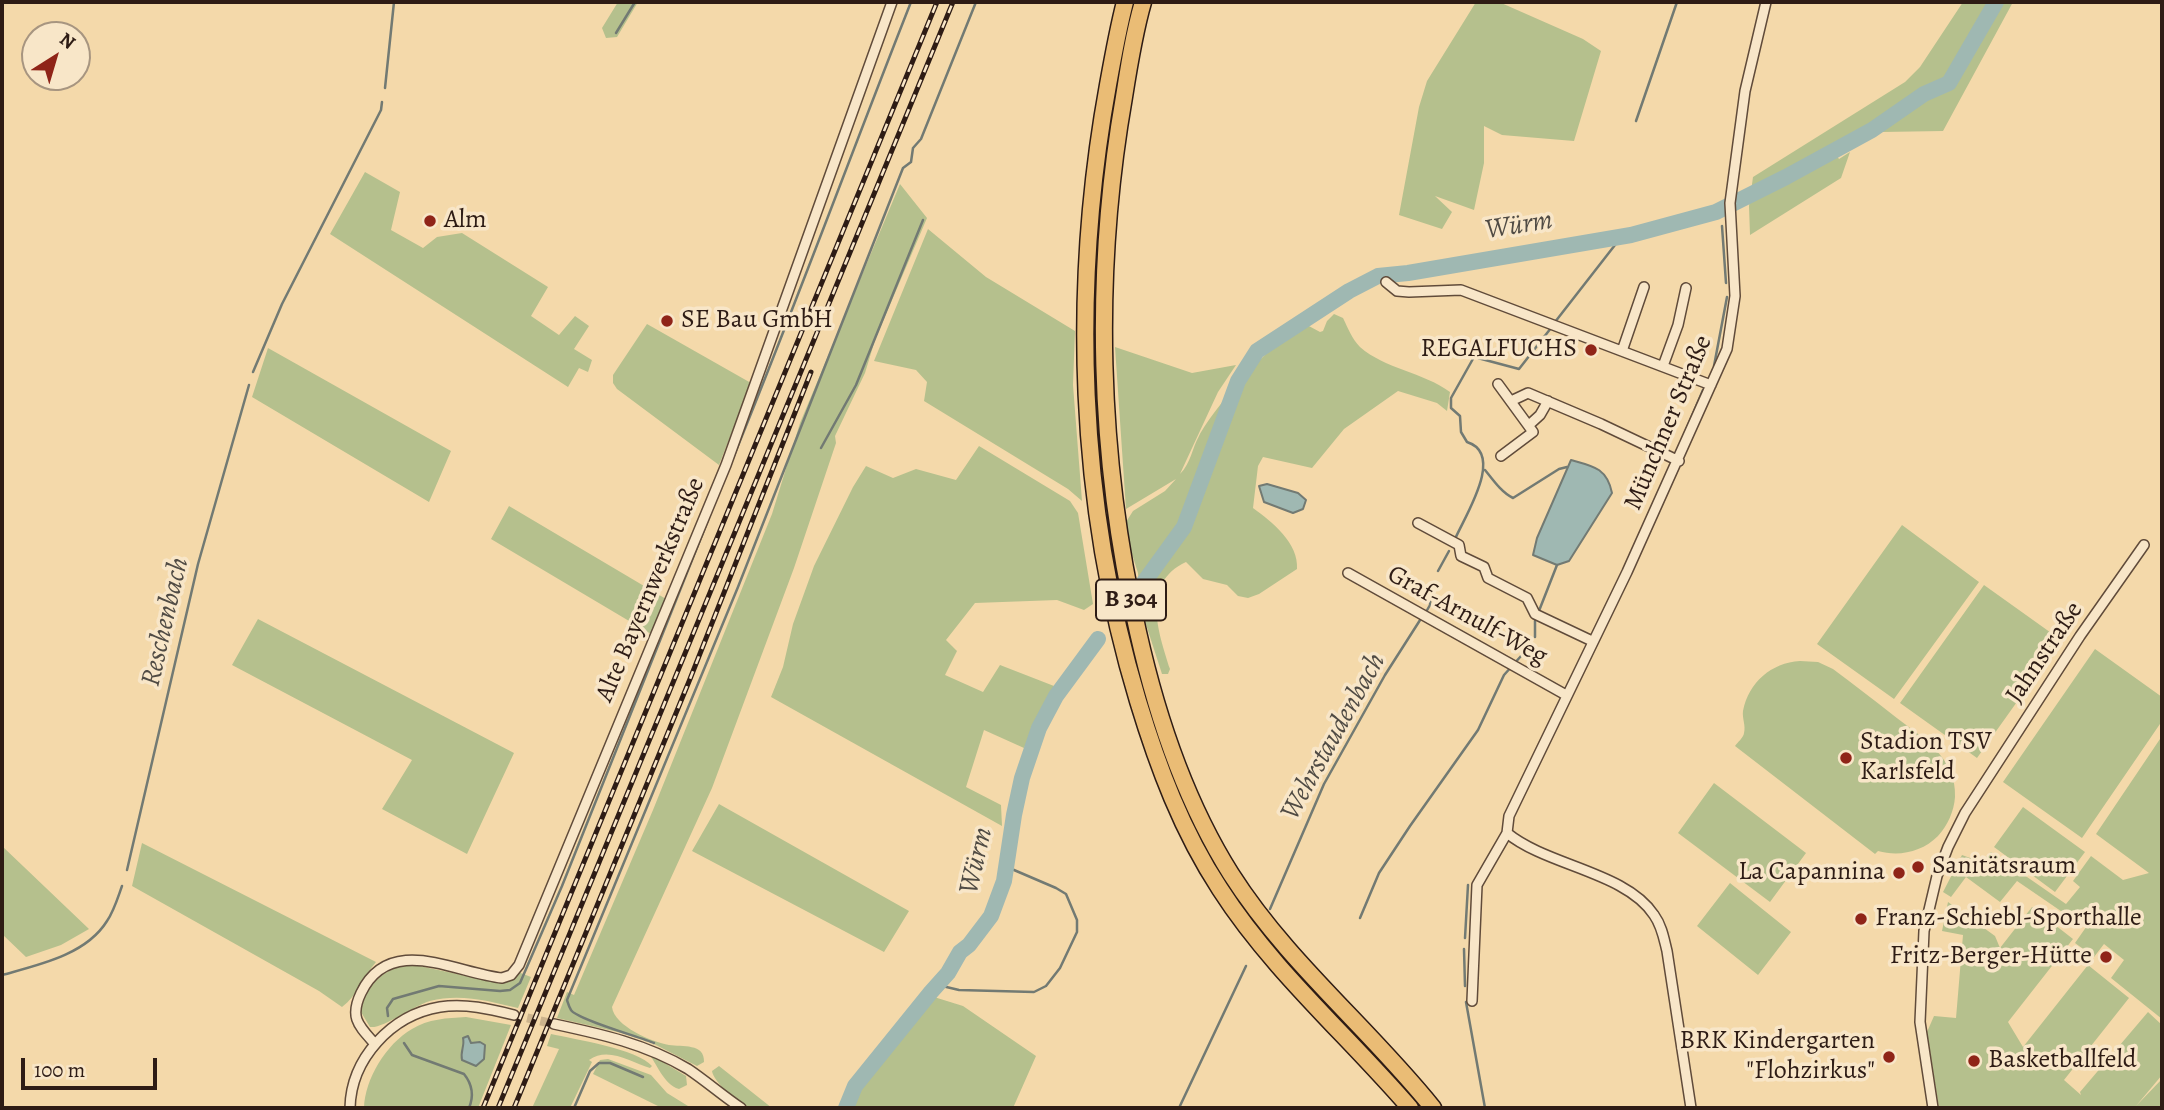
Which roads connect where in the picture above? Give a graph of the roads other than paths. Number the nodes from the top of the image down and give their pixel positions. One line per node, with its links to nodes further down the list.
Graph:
1 (892, 2): 26 (street, Alte Bayernwerkstraße)
2 (1125, 2): 29 (highway, B 304)
3 (1143, 2): 30 (highway, B 304)
4 (1766, 2): 11 (street, Münchner Straße)
5 (1386, 282): 8 (street)
6 (1644, 287): 8 (street)
7 (1686, 288): 9 (street)
8 (1622, 351): 9 (street)
9 (1663, 366): 11 (street)
10 (1497, 384): 12 (street)
11 (1711, 385): 16 (street, Münchner Straße)
12 (1511, 401): 13 (street); 14 (street)
13 (1548, 401): 14 (street); 16 (street)
14 (1528, 425): 15 (street)
15 (1501, 456)
16 (1679, 461): 20 (street, Münchner Straße)
17 (1418, 523): 20 (street)
18 (2144, 545): 32 (street, Jahnstraße)
19 (1348, 573): 21 (street, Graf-Arnulf-Weg)
20 (1592, 641): 21 (street, Münchner Straße)
21 (1566, 695): 22 (street, Münchner Straße)
22 (1507, 833): 23 (street, Münchner Straße); 31 (street)
23 (1472, 1001)
24 (514, 1015): 26 (street)
25 (554, 1024): 28 (street)
26 (375, 1044): 27 (street)
27 (350, 1108)
28 (741, 1108)
29 (1410, 1108)
30 (1433, 1108)
31 (1691, 1108)
32 (1933, 1108)

